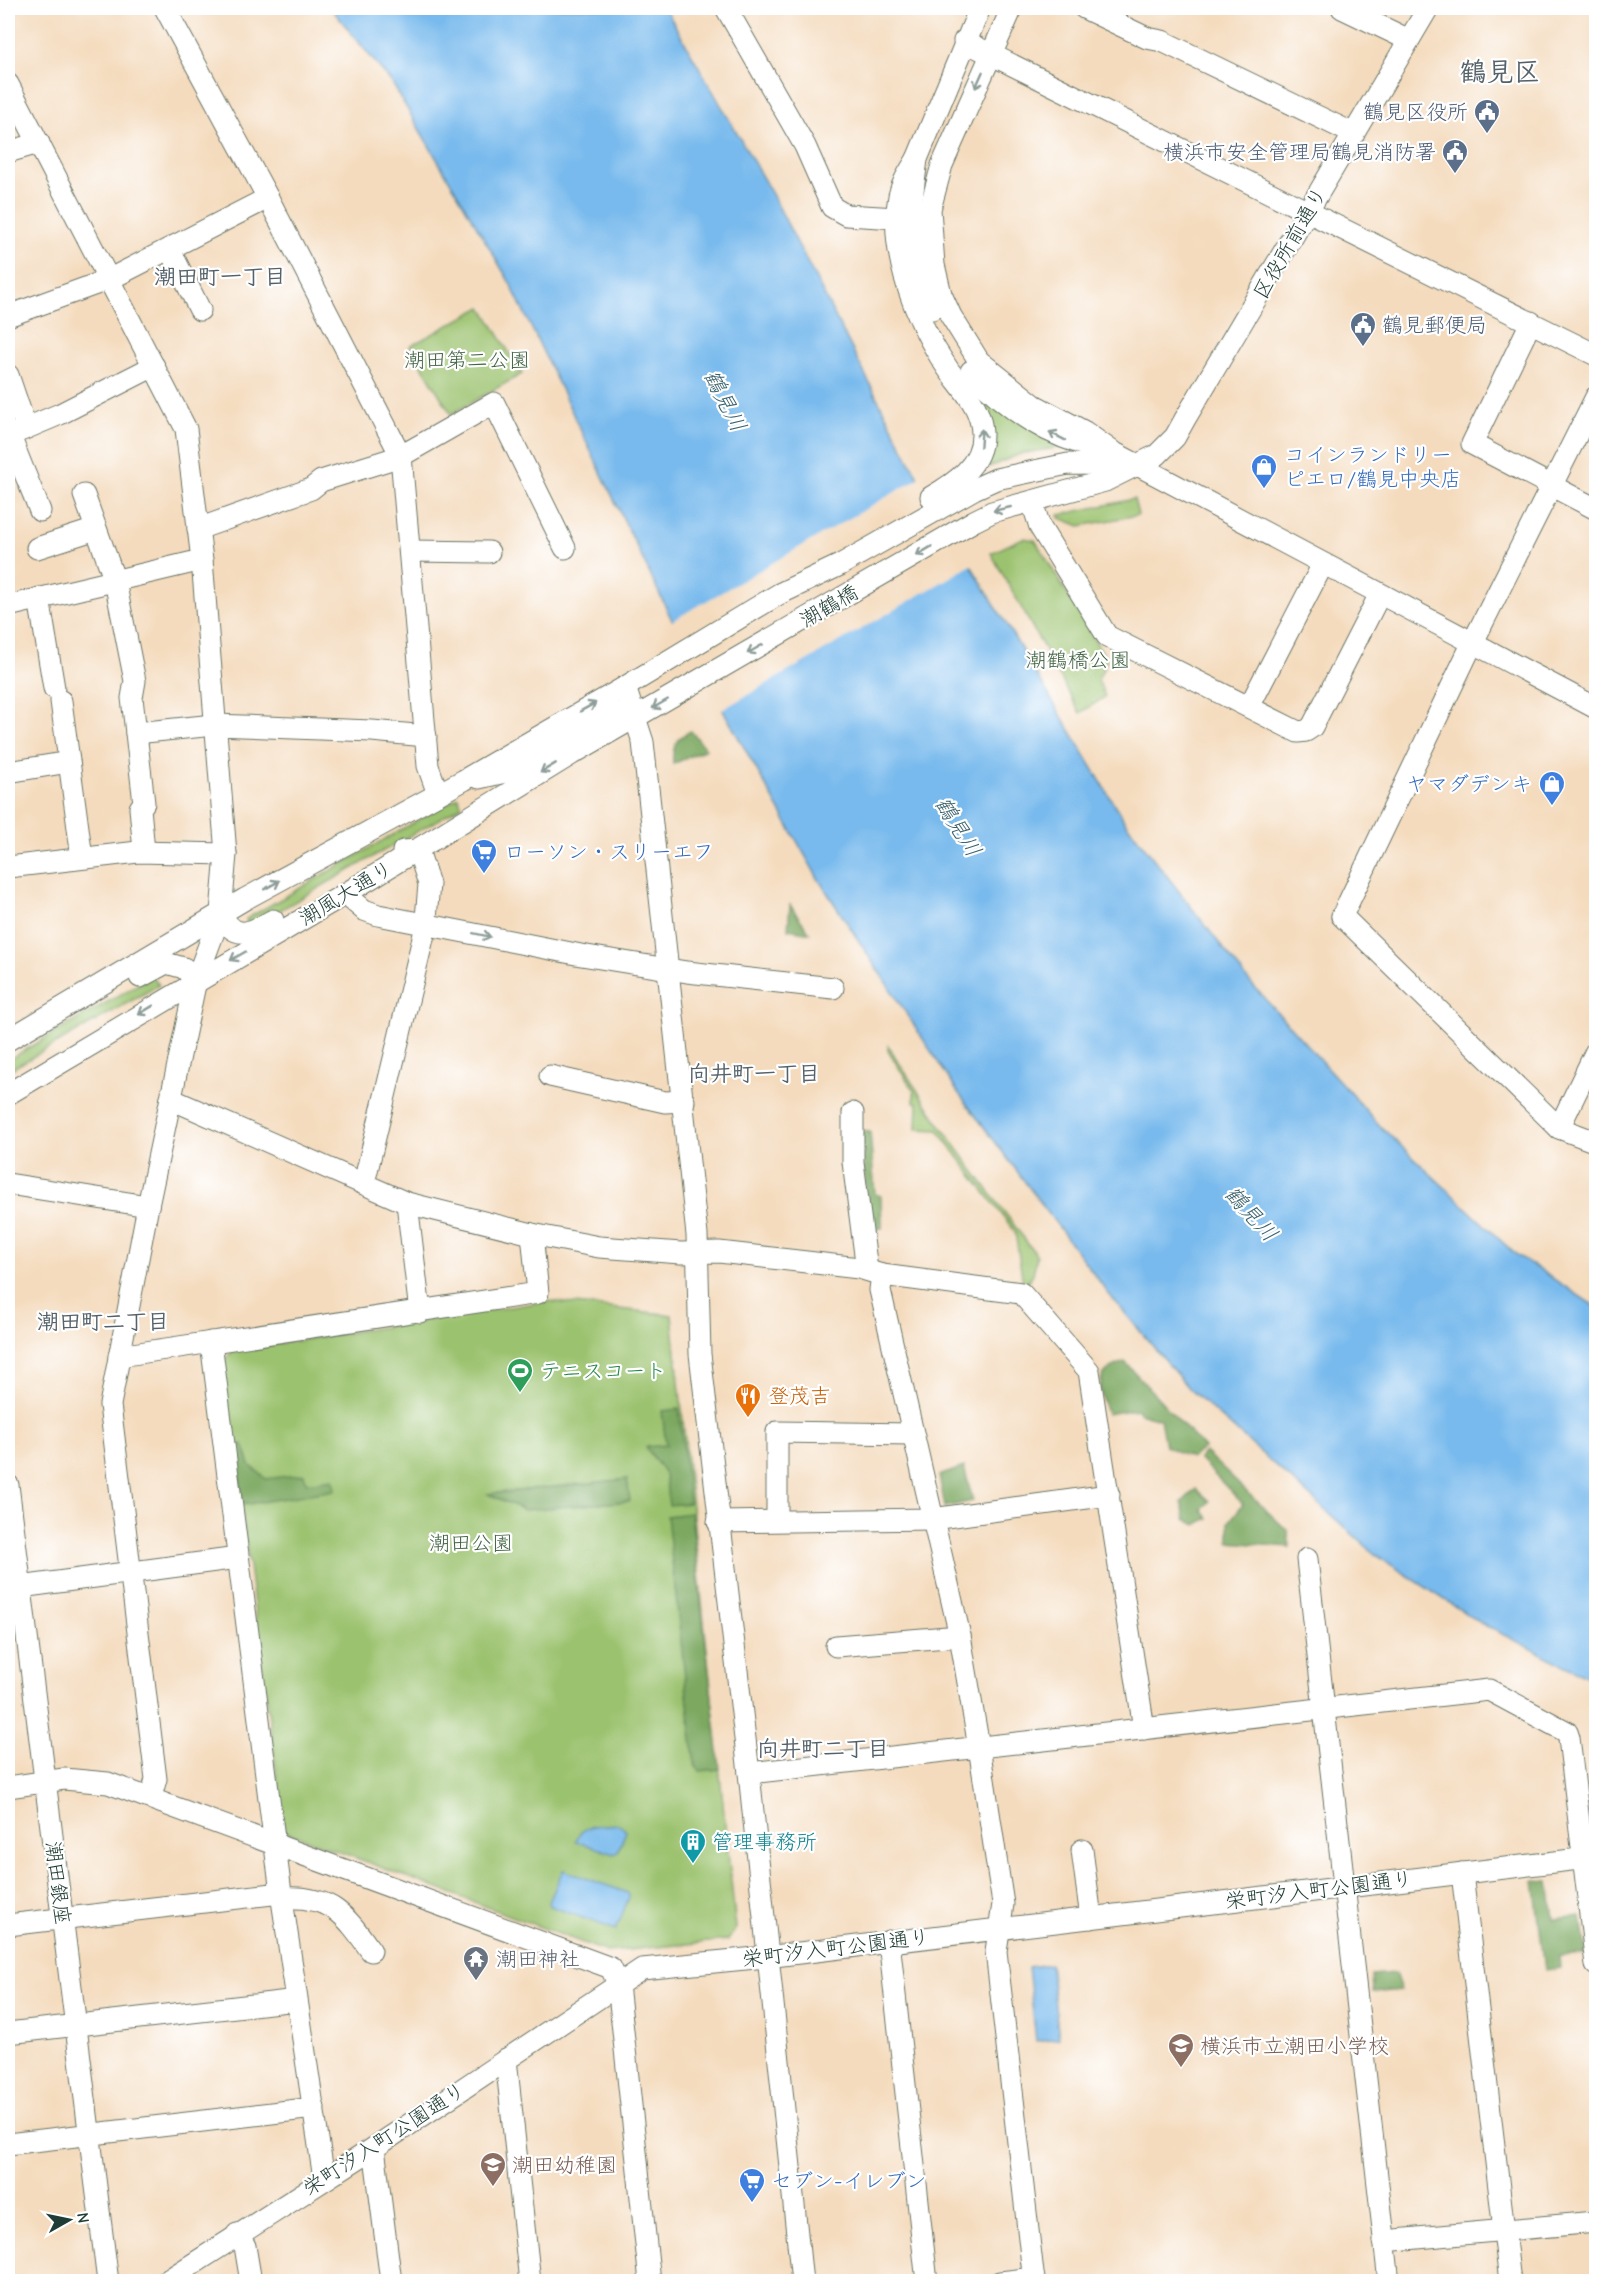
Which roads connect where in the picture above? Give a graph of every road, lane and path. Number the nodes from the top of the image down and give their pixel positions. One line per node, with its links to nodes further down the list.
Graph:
1 (165, 8): 16 (street)
2 (726, 8): 18 (street)
3 (980, 8): 9 (street)
4 (1012, 8): 10 (street)
5 (1084, 8): 12 (street)
6 (1342, 8): 8 (street)
7 (1428, 8): 8 (street, 区役所前通り)
8 (1409, 40): 12 (street, 区役所前通り)
9 (964, 41): 10 (street); 15 (street)
10 (990, 54): 17 (street); 29 (street, one-way to 29)
11 (8, 87): 13 (street)
12 (1354, 134): 17 (street, 区役所前通り)
13 (39, 143): 14 (street); 20 (street)
14 (8, 152)
15 (917, 159): 18 (street); 29 (street, one-way to 15)
16 (268, 198): 19 (street); 30 (street)
17 (1309, 212): 23 (street); 31 (street, 区役所前通り)
18 (897, 218): 33 (street, one-way to 18)
19 (170, 250): 20 (street); 21 (street)
20 (110, 279): 22 (street); 25 (street)
21 (200, 309)
22 (8, 316)
23 (1531, 322): 24 (street); 32 (street)
24 (1596, 355)
25 (153, 366): 28 (street); 39 (street)
26 (8, 375): 28 (street)
27 (1596, 397): 32 (street)
28 (15, 433): 37 (street)
29 (1113, 452): 31 (street)
30 (401, 456): 39 (street); 41 (street); 42 (street)
31 (1137, 465): 33 (street); 35 (street, 区役所前通り); 45 (street)
32 (1551, 486): 36 (street); 50 (street)
33 (955, 491): 51 (street, 潮鶴橋)
34 (84, 495): 38 (street)
35 (1032, 502): 53 (street, 潮鶴橋, one-way to 53); 54 (street)
36 (1596, 509)
37 (40, 510)
38 (96, 529): 40 (street); 46 (street)
39 (198, 529): 44 (street)
40 (37, 548)
41 (565, 548)
42 (410, 551): 43 (street); 59 (street)
43 (489, 552)
44 (202, 560): 46 (street); 57 (street)
45 (1323, 564): 47 (street); 54 (street)
46 (115, 581): 48 (street); 58 (street)
47 (1380, 594): 50 (street); 54 (street)
48 (39, 598): 49 (street); 60 (street)
49 (8, 606)
50 (1473, 644): 55 (street); 83 (street)
51 (673, 658): 52 (street, 潮風大通り)
52 (625, 687): 56 (street); 62 (street, 潮風大通り, one-way to 52)
53 (684, 689): 56 (street, 潮風大通り, one-way to 56)
54 (1249, 707)
55 (1596, 708)
56 (635, 718): 62 (street); 64 (street, 潮風大通り, one-way to 64); 72 (street)
57 (214, 725): 58 (street); 59 (street); 66 (street)
58 (136, 733): 65 (street)
59 (426, 736): 63 (street)
60 (69, 762): 61 (street); 67 (street)
61 (8, 772)
62 (464, 780): 63 (street, 潮風大通り)
63 (438, 794): 70 (street, 潮風大通り, one-way to 63)
64 (418, 850): 69 (street, 潮風大通り); 70 (street); 71 (street)
65 (144, 851): 66 (street); 67 (street)
66 (226, 854): 70 (street)
67 (82, 858): 68 (street)
68 (8, 867)
69 (345, 894): 71 (street); 73 (street, 潮風大通り, one-way to 73)
70 (221, 913): 73 (street); 75 (street, 潮風大通り)
71 (425, 923): 72 (street, one-way to 72); 85 (street)
72 (669, 969): 74 (street); 81 (street)
73 (196, 980): 75 (street); 79 (street, 潮風大通り, one-way to 79); 80 (street)
74 (833, 988)
75 (8, 1041)
76 (1596, 1051): 78 (street)
77 (550, 1076): 81 (street)
78 (1590, 1084): 83 (street)
79 (8, 1094)
80 (171, 1099): 85 (street); 88 (street)
81 (684, 1101): 90 (street)
82 (853, 1113): 91 (street)
83 (1559, 1128): 84 (street)
84 (1596, 1142)
85 (364, 1183): 87 (street)
86 (8, 1184): 88 (street)
87 (406, 1203): 89 (street); 92 (street)
88 (148, 1206): 94 (street)
89 (532, 1234): 90 (street); 92 (street)
90 (699, 1253): 91 (street); 100 (street)
91 (874, 1273): 95 (street); 97 (street)
92 (420, 1312): 93 (street)
93 (211, 1342): 94 (street); 101 (street)
94 (119, 1356): 103 (street)
95 (912, 1434): 98 (street); 99 (street)
96 (8, 1485): 104 (street, 潮田銀座)
97 (1109, 1495): 98 (street); 108 (street)
98 (932, 1519): 99 (street); 105 (street)
99 (777, 1520): 100 (street)
100 (718, 1522): 110 (street)
101 (238, 1558): 103 (street); 114 (street)
102 (1307, 1559): 107 (street)
103 (131, 1572): 104 (street); 113 (street)
104 (20, 1587): 111 (street, 潮田銀座)
105 (960, 1636): 106 (street); 109 (street)
106 (836, 1646)
107 (1322, 1710): 108 (street); 116 (street); 118 (street)
108 (1144, 1729): 109 (street)
109 (979, 1747): 110 (street); 123 (street)
110 (748, 1773): 126 (street)
111 (45, 1781): 112 (street); 113 (street); 121 (street, 潮田銀座)
112 (8, 1786)
113 (151, 1797): 114 (street)
114 (274, 1843): 119 (street); 128 (street)
115 (1082, 1850): 120 (street)
116 (1590, 1858): 117 (street, 栄町汐入町公園通り); 127 (street)
117 (1461, 1873): 118 (street, 栄町汐入町公園通り); 139 (street)
118 (1344, 1887): 120 (street, 栄町汐入町公園通り); 141 (street)
119 (281, 1896): 121 (street); 125 (street); 129 (street)
120 (1091, 1918): 123 (street, 栄町汐入町公園通り)
121 (62, 1919): 122 (street); 130 (street, 潮田銀座)
122 (8, 1925)
123 (999, 1929): 124 (street, 栄町汐入町公園通り); 142 (street)
124 (889, 1941): 126 (street, 栄町汐入町公園通り); 150 (street)
125 (371, 1951)
126 (766, 1957): 128 (street, 栄町汐入町公園通り); 149 (street)
127 (1596, 1965)
128 (618, 1984): 132 (street, 栄町汐入町公園通り); 148 (street)
129 (297, 2000): 130 (street); 133 (street)
130 (75, 2026): 131 (street); 134 (street, 潮田銀座)
131 (8, 2034)
132 (506, 2059): 136 (street, 栄町汐入町公園通り); 147 (street)
133 (314, 2108): 134 (street); 137 (street)
134 (89, 2136): 135 (street); 143 (street, 潮田銀座)
135 (8, 2144)
136 (374, 2148): 137 (street, 栄町汐入町公園通り); 146 (street)
137 (324, 2179): 140 (street, 栄町汐入町公園通り)
138 (1596, 2222): 139 (street)
139 (1504, 2230): 141 (street); 153 (street)
140 (237, 2234): 144 (street, 栄町汐入町公園通り); 145 (street)
141 (1384, 2241): 152 (street)
142 (1034, 2280): 151 (street)
143 (108, 2282)
144 (165, 2282)
145 (251, 2282)
146 (392, 2282)
147 (530, 2282)
148 (650, 2282)
149 (802, 2282)
150 (927, 2282)
151 (1000, 2282)
152 (1389, 2282)
153 (1510, 2282)

